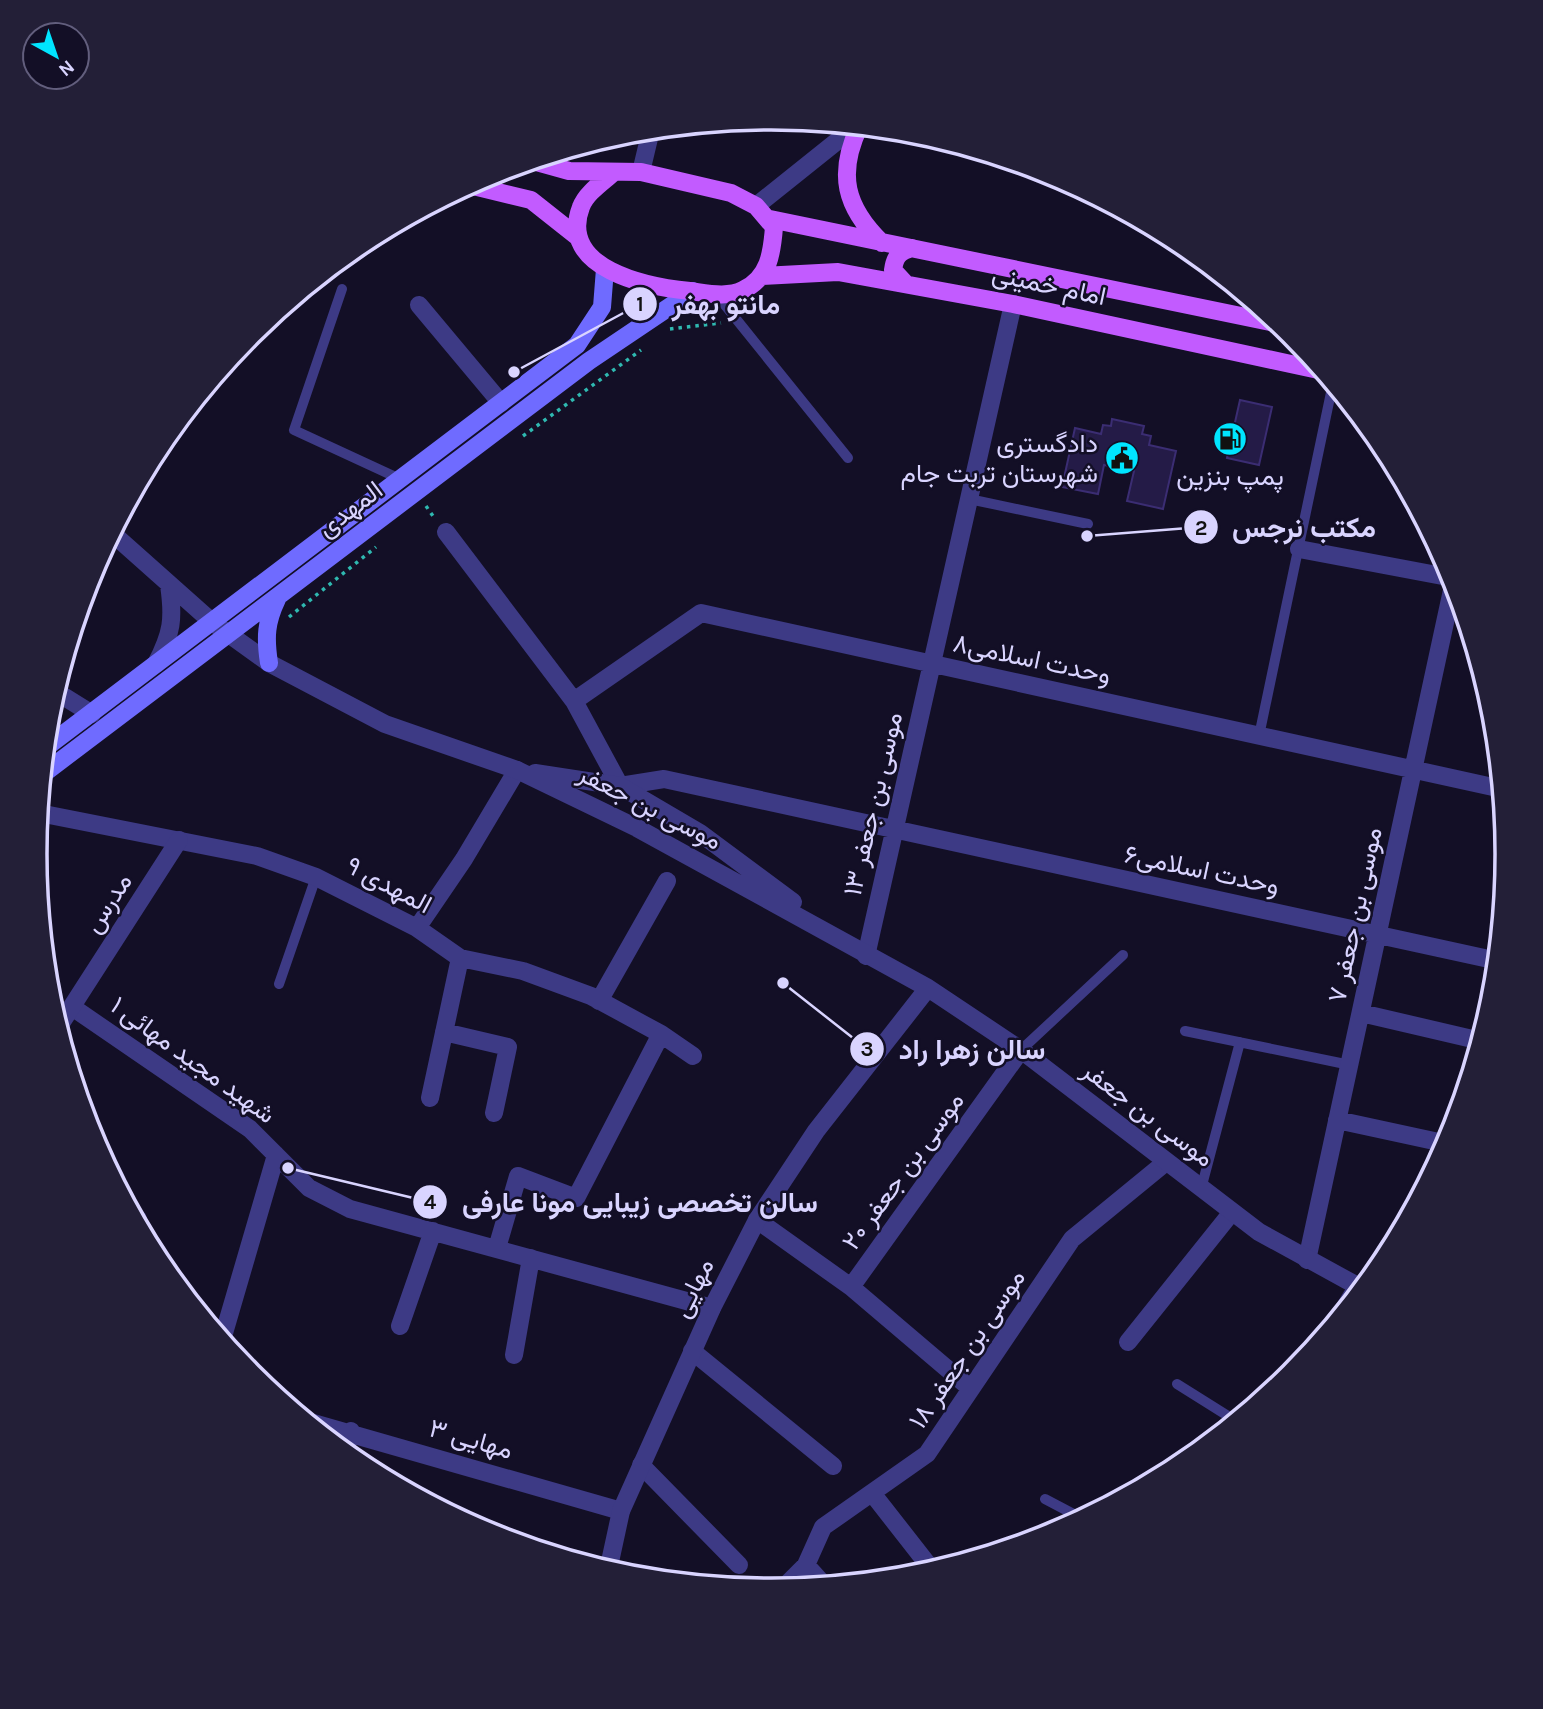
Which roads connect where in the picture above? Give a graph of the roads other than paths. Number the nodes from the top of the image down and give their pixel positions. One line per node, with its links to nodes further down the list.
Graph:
1 (848, 134): 8 (street)
2 (854, 135): 11 (main road)
3 (648, 141): 6 (street)
4 (550, 166): 5 (main road)
5 (614, 172): 6 (main road); 10 (main road)
6 (641, 172): 8 (main road)
7 (485, 189): 10 (main road)
8 (756, 206): 9 (main road)
9 (769, 219): 11 (main road, امام خمینی); 14 (main road)
10 (579, 238): 13 (main road)
11 (882, 243): 12 (main road, امام خمینی)
12 (912, 248): 15 (main road); 21 (main road, امام خمینی)
13 (605, 269): 17 (main road); 24 (main road, المهدی)
14 (762, 276): 15 (main road, امام خمینی); 18 (main road)
15 (905, 283): 19 (main road, امام خمینی)
16 (342, 289): 26 (lane)
17 (693, 291): 18 (main road); 34 (main road, المهدی)
18 (715, 293): 25 (lane)
19 (1013, 304): 22 (main road, امام خمینی); 27 (street, موسی بن جعفر ۱۳)
20 (419, 305): 24 (street)
21 (1260, 320)
22 (1307, 368)
23 (1331, 395): 31 (lane)
24 (501, 402): 26 (main road, المهدی)
25 (848, 458)
26 (400, 479): 36 (main road, المهدی)
27 (969, 499): 28 (lane); 40 (street, موسی بن جعفر ۱۳)
28 (1088, 524)
29 (446, 532): 42 (street)
30 (119, 540): 33 (street, موسی بن جعفر)
31 (1299, 549): 32 (street); 44 (lane)
32 (1441, 576)
33 (169, 585): 36 (street, موسی بن جعفر); 39 (street)
34 (279, 596): 37 (main road, المهدی); 38 (main road)
35 (1449, 601): 48 (street, موسی بن جعفر ۷)
36 (212, 622): 37 (street, موسی بن جعفر); 39 (main road, المهدی)
37 (227, 634): 38 (street, موسی بن جعفر); 46 (main road, المهدی)
38 (269, 663): 47 (street, موسی بن جعفر)
39 (156, 664): 43 (main road, المهدی)
40 (932, 664): 42 (street, وحدت اسلامی۸); 44 (street, وحدت اسلامی۸); 52 (street, موسی بن جعفر ۱۳)
41 (65, 697): 43 (street)
42 (574, 701): 49 (street)
43 (92, 713): 45 (main road, المهدی)
44 (1259, 736): 48 (street, وحدت اسلامی۸)
45 (56, 740)
46 (52, 767)
47 (517, 770): 49 (street, موسی بن جعفر); 56 (street); 59 (street, موسی بن جعفر)
48 (1414, 770): 50 (street, وحدت اسلامی۸); 57 (street, موسی بن جعفر ۷)
49 (621, 786): 52 (street, وحدت اسلامی۶); 59 (street, موسی بن جعفر)
50 (1492, 787)
51 (49, 815): 53 (street, المهدی ۹)
52 (894, 830): 57 (street, وحدت اسلامی۶); 59 (street, موسی بن جعفر ۱۳)
53 (179, 840): 54 (street, المهدی ۹); 65 (street, مدرس)
54 (316, 877): 56 (street, المهدی ۹); 62 (lane)
55 (667, 881): 64 (street)
56 (417, 928): 60 (street, المهدی ۹)
57 (1378, 935): 61 (street, وحدت اسلامی۶); 66 (street, موسی بن جعفر ۷)
58 (1123, 955): 73 (lane)
59 (866, 956): 63 (street, موسی بن جعفر)
60 (460, 958): 64 (street, المهدی ۹); 69 (street)
61 (1488, 959)
62 (279, 984)
63 (928, 988): 73 (street, موسی بن جعفر); 84 (street, مهایی)
64 (599, 1000): 70 (street, المهدی ۹)
65 (72, 1007): 67 (street, مدرس); 80 (street, شهید مجید مهائی ۱)
66 (1361, 1013): 71 (street); 75 (street, موسی بن جعفر ۷)
67 (66, 1016)
68 (1185, 1031): 72 (lane)
69 (444, 1032): 76 (street); 77 (street)
70 (661, 1034): 74 (street, المهدی ۹); 86 (street)
71 (1472, 1039)
72 (1240, 1042): 75 (lane); 82 (lane)
73 (1021, 1050): 81 (street, موسی بن جعفر); 90 (street, موسی بن جعفر ۲۰)
74 (693, 1056)
75 (1350, 1065): 78 (street, موسی بن جعفر ۷)
76 (430, 1097)
77 (494, 1113)
78 (1337, 1120): 79 (street); 88 (street, موسی بن جعفر ۷)
79 (1437, 1142)
80 (276, 1155): 85 (street, شهید مجید مهائی ۱); 93 (street)
81 (1166, 1162): 82 (street, موسی بن جعفر); 98 (street, موسی بن جعفر ۱۸)
82 (1202, 1189): 83 (street, موسی بن جعفر)
83 (1232, 1212): 88 (street, موسی بن جعفر); 94 (street)
84 (757, 1220): 90 (street); 91 (street, مهایی)
85 (433, 1231): 86 (street, شهید مجید مهائی ۱); 92 (street)
86 (497, 1248): 87 (street, شهید مجید مهائی ۱)
87 (531, 1258): 91 (street, شهید مجید مهائی ۱); 96 (street)
88 (1307, 1261): 89 (street, موسی بن جعفر)
89 (1354, 1285)
90 (851, 1287): 98 (street)
91 (712, 1308): 95 (street, مهایی)
92 (400, 1326)
93 (225, 1330)
94 (1128, 1342)
95 (692, 1351): 103 (street, مهایی); 104 (street)
96 (514, 1355)
97 (1177, 1384): 99 (lane)
98 (971, 1390): 105 (street, موسی بن جعفر ۱۸)
99 (1228, 1416)
100 (327, 1426): 101 (street, مهایی ۳)
101 (351, 1431): 102 (street); 107 (street, مهایی ۳)
102 (348, 1441)
103 (641, 1465): 107 (street, مهایی); 111 (street)
104 (833, 1466)
105 (872, 1493): 110 (street); 112 (street, موسی بن جعفر ۱۸)
106 (1045, 1499): 108 (lane)
107 (621, 1511): 109 (street, مهایی)
108 (1072, 1513)
109 (610, 1560)
110 (925, 1562)
111 (740, 1564)
112 (806, 1565): 113 (street); 114 (street, موسی بن جعفر ۱۸)
113 (817, 1577)
114 (793, 1578)

